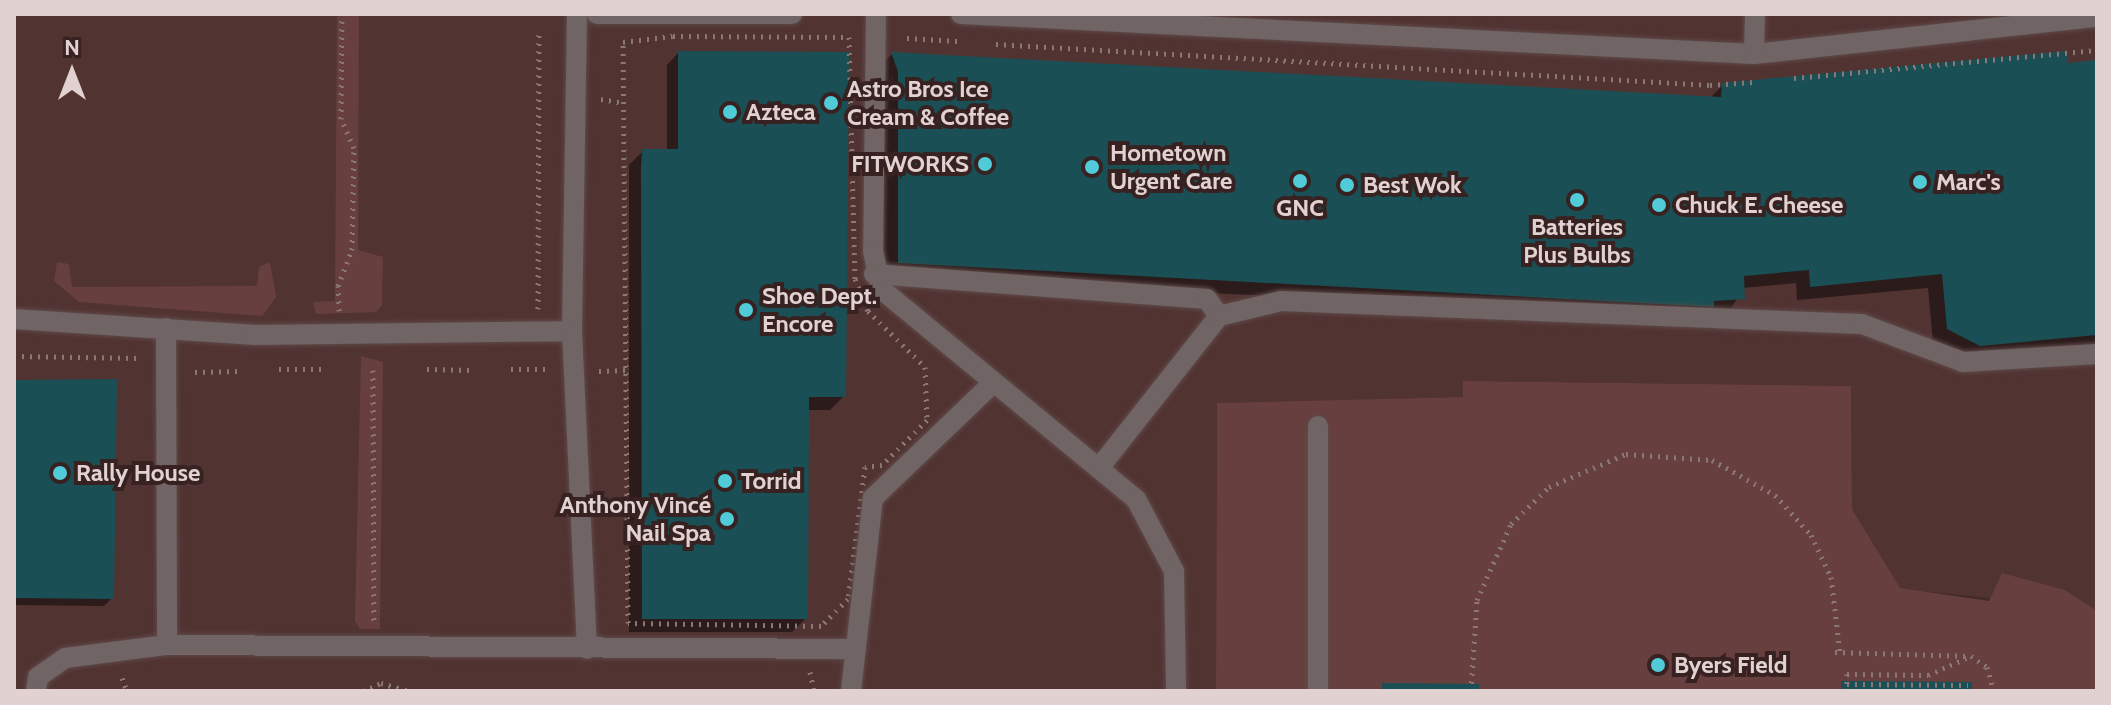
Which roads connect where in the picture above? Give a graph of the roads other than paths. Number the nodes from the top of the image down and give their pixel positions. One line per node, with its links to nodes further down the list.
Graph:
1 (577, 14): 16 (lane)
2 (597, 14): 3 (lane)
3 (792, 14)
4 (876, 14): 12 (lane)
5 (961, 14): 6 (lane)
6 (968, 14): 8 (lane)
7 (1755, 14): 11 (lane)
8 (1050, 17): 10 (lane)
9 (2097, 17): 11 (lane)
10 (1233, 22): 11 (lane)
11 (1754, 54)
12 (874, 274): 13 (lane); 18 (lane)
13 (1219, 316): 17 (lane); 20 (lane)
14 (14, 319): 15 (lane)
15 (166, 328): 16 (lane); 21 (lane)
16 (572, 331): 22 (lane)
17 (2097, 354)
18 (991, 385): 20 (lane); 23 (lane)
19 (1318, 426): 27 (lane)
20 (1099, 468): 26 (lane)
21 (167, 645): 22 (lane); 24 (lane)
22 (587, 649): 23 (lane)
23 (856, 649): 25 (lane)
24 (36, 691)
25 (851, 691)
26 (1176, 691)
27 (1318, 691)

